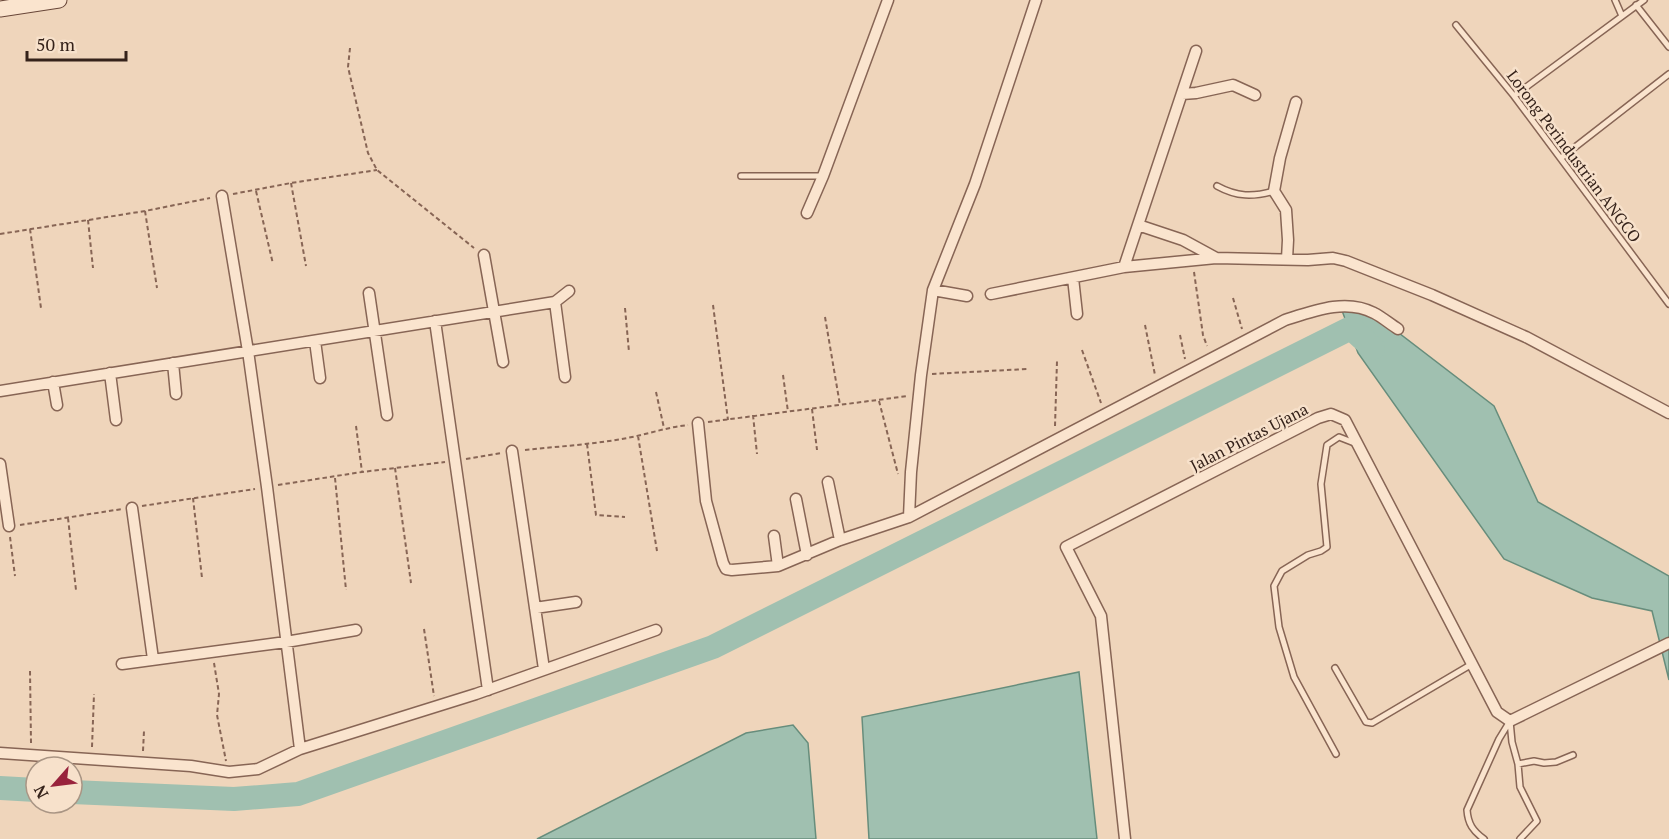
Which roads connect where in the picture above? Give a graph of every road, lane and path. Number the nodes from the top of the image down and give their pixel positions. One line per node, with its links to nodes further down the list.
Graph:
1 (59, 0): 7 (street)
2 (888, 0): 21 (street)
3 (1036, 0): 43 (street)
4 (1615, 0): 8 (lane)
5 (1644, 0): 6 (lane)
6 (1636, 6): 8 (lane); 10 (lane)
7 (0, 9)
8 (1622, 16): 16 (lane)
9 (1456, 26): 16 (lane, Lorong Perindustrian ANGCO)
10 (1669, 47)
11 (350, 48): 19 (path)
12 (1196, 51): 14 (street)
13 (1669, 74): 18 (lane)
14 (1182, 94): 15 (street); 30 (street)
15 (1255, 95)
16 (1514, 96): 18 (lane, Lorong Perindustrian ANGCO)
17 (1296, 102): 25 (street)
18 (1561, 158): 50 (lane, Lorong Perindustrian ANGCO)
19 (377, 170): 22 (path); 33 (path)
20 (741, 176): 21 (lane)
21 (823, 176): 28 (street)
22 (291, 183): 24 (path); 38 (path)
23 (1217, 186): 25 (lane)
24 (255, 190): 26 (path); 37 (path)
25 (1274, 191): 35 (street)
26 (222, 196): 27 (path); 66 (street)
27 (145, 211): 29 (path); 42 (path)
28 (807, 213)
29 (88, 219): 31 (path); 40 (path)
30 (1138, 225): 34 (street); 39 (street)
31 (30, 229): 32 (path); 52 (path)
32 (0, 234)
33 (484, 255): 54 (street)
34 (1216, 258): 35 (street); 36 (street)
35 (1287, 259): 89 (street)
36 (1193, 261): 39 (street); 62 (path)
37 (273, 264)
38 (306, 266)
39 (1125, 267): 41 (street)
40 (93, 268)
41 (1073, 278): 46 (street); 55 (street)
42 (158, 288)
43 (933, 290): 47 (street); 75 (street)
44 (569, 291): 49 (street)
45 (369, 294): 60 (street)
46 (991, 294)
47 (967, 296)
48 (1233, 298): 64 (path)
49 (555, 302): 54 (street); 76 (street)
50 (1669, 304)
51 (713, 305): 94 (path)
52 (41, 308)
53 (625, 308): 67 (path)
54 (494, 310): 57 (street); 69 (street)
55 (1077, 314)
56 (825, 317): 86 (path)
57 (435, 321): 60 (street); 105 (street)
58 (1145, 325): 79 (path)
59 (1398, 329): 64 (street)
60 (374, 330): 63 (street); 90 (street)
61 (1180, 335): 72 (path)
62 (1203, 335)
63 (315, 341): 66 (street); 77 (street)
64 (1240, 345): 72 (street)
65 (1082, 350): 92 (path)
66 (248, 351): 70 (street); 112 (street)
67 (629, 352)
68 (1057, 361): 99 (path)
69 (503, 362)
70 (173, 363): 73 (street); 82 (street)
71 (1027, 369): 75 (path)
72 (1188, 372): 79 (street)
73 (110, 373): 78 (street); 93 (street)
74 (783, 375): 88 (path)
75 (921, 375): 83 (street)
76 (565, 377)
77 (320, 378)
78 (53, 382): 80 (street); 85 (street)
79 (1157, 388): 92 (street)
80 (0, 391)
81 (656, 392): 97 (path)
82 (176, 394)
83 (920, 394): 84 (path); 117 (street)
84 (879, 401): 86 (path); 109 (path)
85 (57, 405)
86 (840, 405): 87 (path)
87 (812, 409): 88 (path); 102 (path)
88 (788, 412): 91 (path)
89 (1669, 413)
90 (387, 415)
91 (753, 415): 94 (path); 104 (path)
92 (1105, 415): 99 (street)
93 (116, 420)
94 (728, 420): 95 (path)
95 (698, 423): 97 (path); 124 (street)
96 (356, 426): 108 (path)
97 (664, 428): 98 (path)
98 (638, 436): 100 (path); 122 (path)
99 (1054, 441): 117 (street)
100 (587, 444): 103 (path); 116 (path)
101 (1358, 445): 140 (street, Jalan Pintas Ujana); 151 (lane); 159 (street, Jalan Pintas Ujana)
102 (817, 450)
103 (512, 451): 105 (path); 131 (street)
104 (757, 454)
105 (456, 461): 107 (path); 144 (street)
106 (0, 464): 119 (street)
107 (395, 468): 108 (path); 127 (path)
108 (362, 472): 110 (path)
109 (898, 475)
110 (335, 478): 112 (path); 129 (path)
111 (828, 482): 121 (street)
112 (267, 487): 135 (street)
113 (193, 498): 126 (path)
114 (796, 499): 123 (street)
115 (132, 507): 138 (street)
116 (625, 517)
117 (909, 517): 121 (street)
118 (68, 518): 128 (path)
119 (9, 526): 125 (path)
120 (774, 536): 124 (street)
121 (840, 540): 123 (street)
122 (657, 551)
123 (807, 555): 124 (street)
124 (778, 566)
125 (15, 576)
126 (202, 578)
127 (411, 583)
128 (76, 590)
129 (346, 590)
130 (576, 602): 131 (street)
131 (535, 608): 142 (street)
132 (424, 629): 146 (path)
133 (356, 630): 135 (street)
134 (656, 630): 142 (street)
135 (286, 642): 137 (street); 149 (street)
136 (1669, 643): 147 (street)
137 (212, 651): 138 (street); 158 (path)
138 (153, 659): 139 (street)
139 (122, 663)
140 (1472, 664): 141 (lane); 147 (street, Jalan Pintas Ujana)
141 (1335, 668)
142 (544, 669): 144 (street)
143 (30, 671): 152 (path)
144 (488, 690): 146 (street)
145 (94, 694): 155 (path)
146 (432, 708): 149 (street)
147 (1510, 721): 157 (lane); 160 (lane)
148 (144, 732): 156 (path)
149 (300, 749): 158 (street)
150 (0, 753): 152 (street)
151 (1336, 754)
152 (31, 755)
153 (1573, 755): 157 (lane)
154 (84, 759): 155 (street)
155 (90, 759): 156 (street)
156 (140, 762): 158 (street)
157 (1518, 764): 161 (lane)
158 (229, 772)
159 (1125, 839)
160 (1484, 839)
161 (1520, 839)

